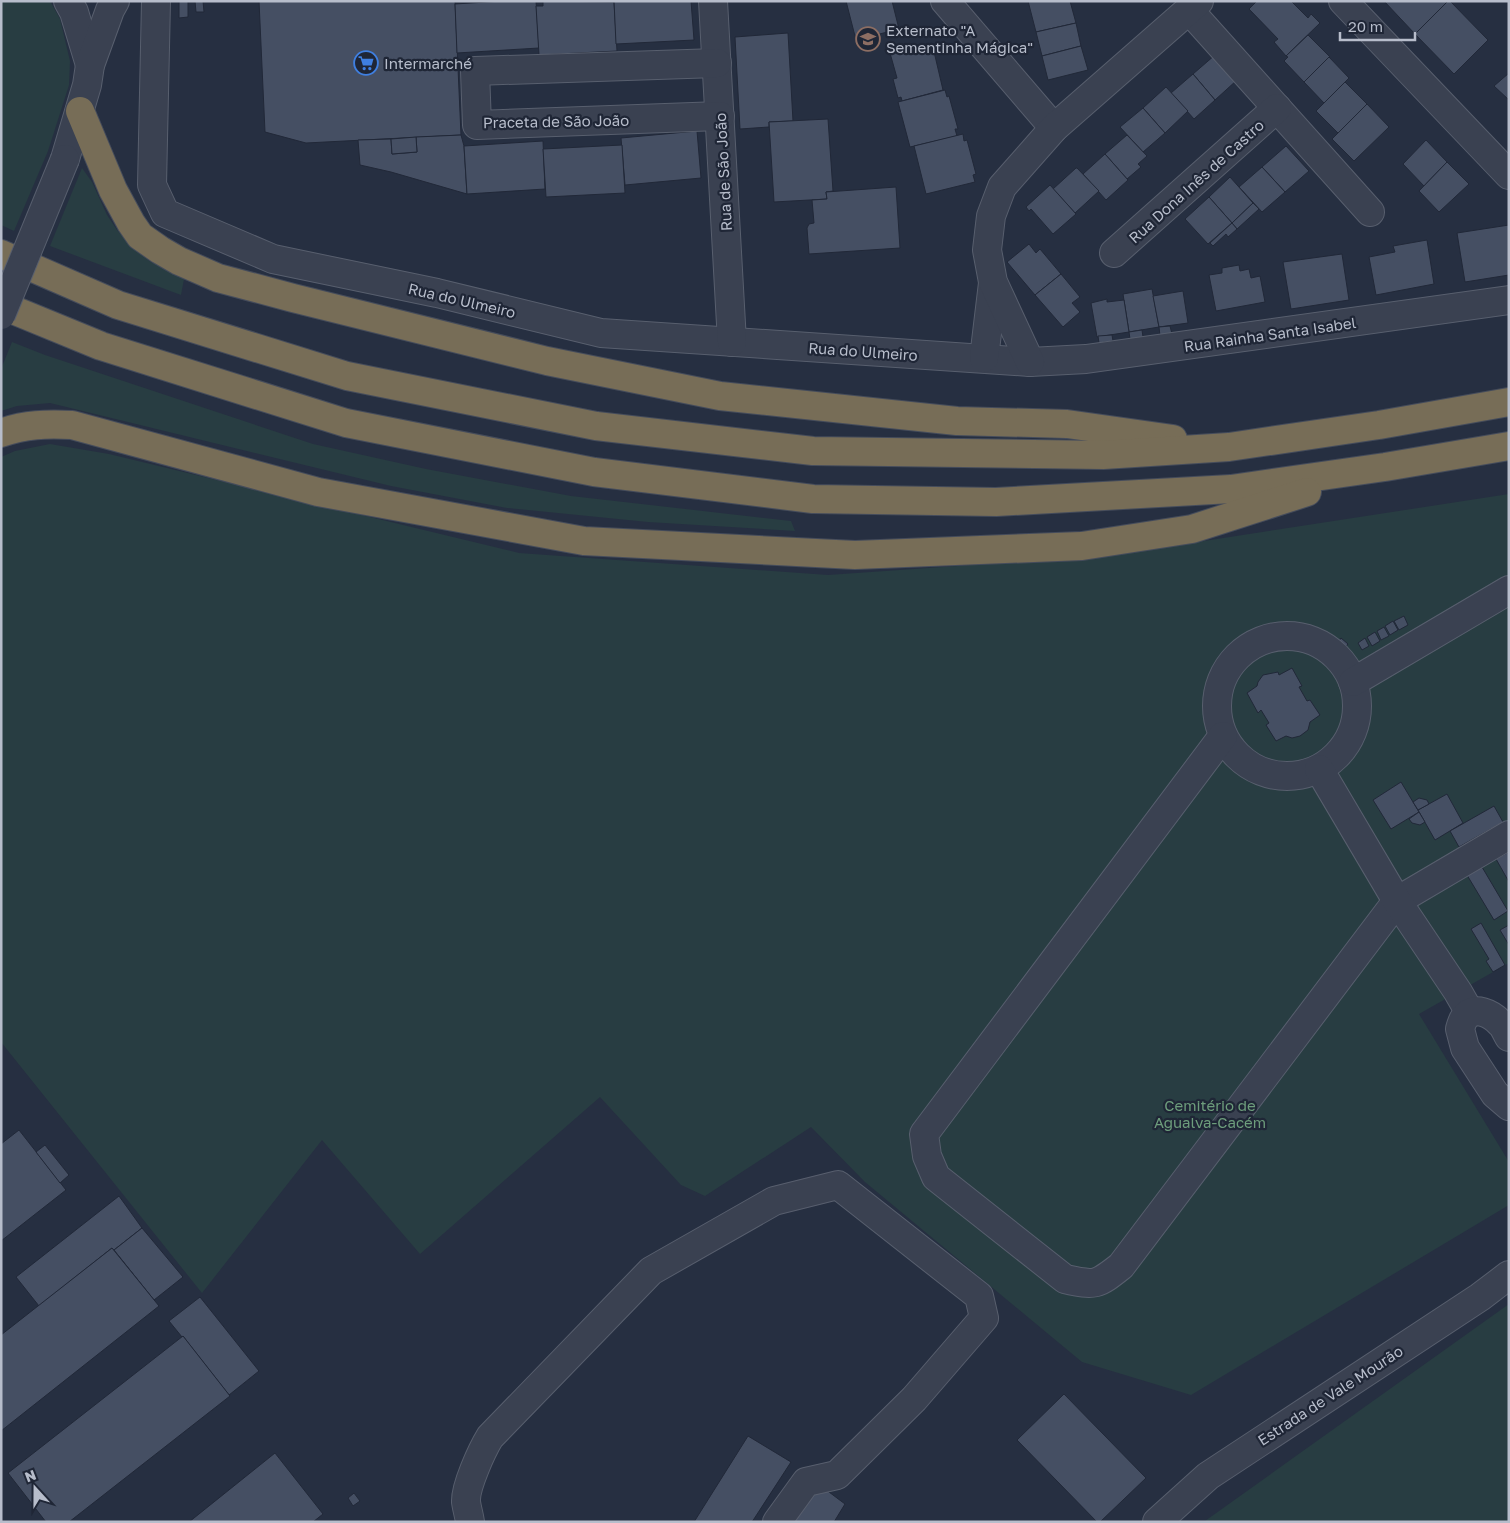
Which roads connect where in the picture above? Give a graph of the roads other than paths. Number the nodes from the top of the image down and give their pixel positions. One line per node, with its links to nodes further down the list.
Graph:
1 (68, 1): 9 (street)
2 (115, 1): 9 (street)
3 (156, 1): 22 (street, Rua do Ulmeiro)
4 (713, 1): 8 (street, Rua de São João)
5 (945, 1): 13 (street)
6 (1343, 1): 14 (street)
7 (1194, 6): 10 (street, Rua Dona Inês de Castro); 13 (street)
8 (717, 62): 12 (street, Rua de São João); 12 (street, Praceta de São João)
9 (90, 65): 11 (street)
10 (1277, 108): 15 (street, Rua Dona Inês de Castro); 16 (street, Rua Dona Inês de Castro)
11 (80, 111): 21 (street, bridge); 27 (highway)
12 (720, 116): 22 (street, Rua de São João)
13 (1054, 128): 18 (street)
14 (1509, 175)
15 (1370, 212)
16 (1114, 253)
17 (1, 254): 27 (highway)
18 (993, 282): 23 (street); 24 (street)
19 (1509, 300): 24 (street, Rua Rainha Santa Isabel)
20 (1, 305): 29 (highway)
21 (1, 315)
22 (732, 342): 23 (street, Rua do Ulmeiro)
23 (984, 358): 24 (street, Rua Rainha Santa Isabel)
24 (1030, 362)
25 (1509, 402): 27 (highway)
26 (1, 433): 29 (highway)
27 (1229, 446)
28 (1509, 446): 29 (highway)
29 (1385, 467)
30 (1509, 590): 31 (street)
31 (1353, 682): 32 (street); 33 (street)
32 (1223, 736): 33 (street); 35 (street)
33 (1319, 769): 35 (street)
34 (1509, 835): 35 (street)
35 (1397, 901): 36 (street)
36 (1464, 1003): 37 (street); 38 (street)
37 (1509, 1037)
38 (1509, 1106)
39 (1509, 1275): 42 (street, Estrada de Vale Mourão)
40 (470, 1522): 41 (street)
41 (777, 1522)
42 (1157, 1522)

